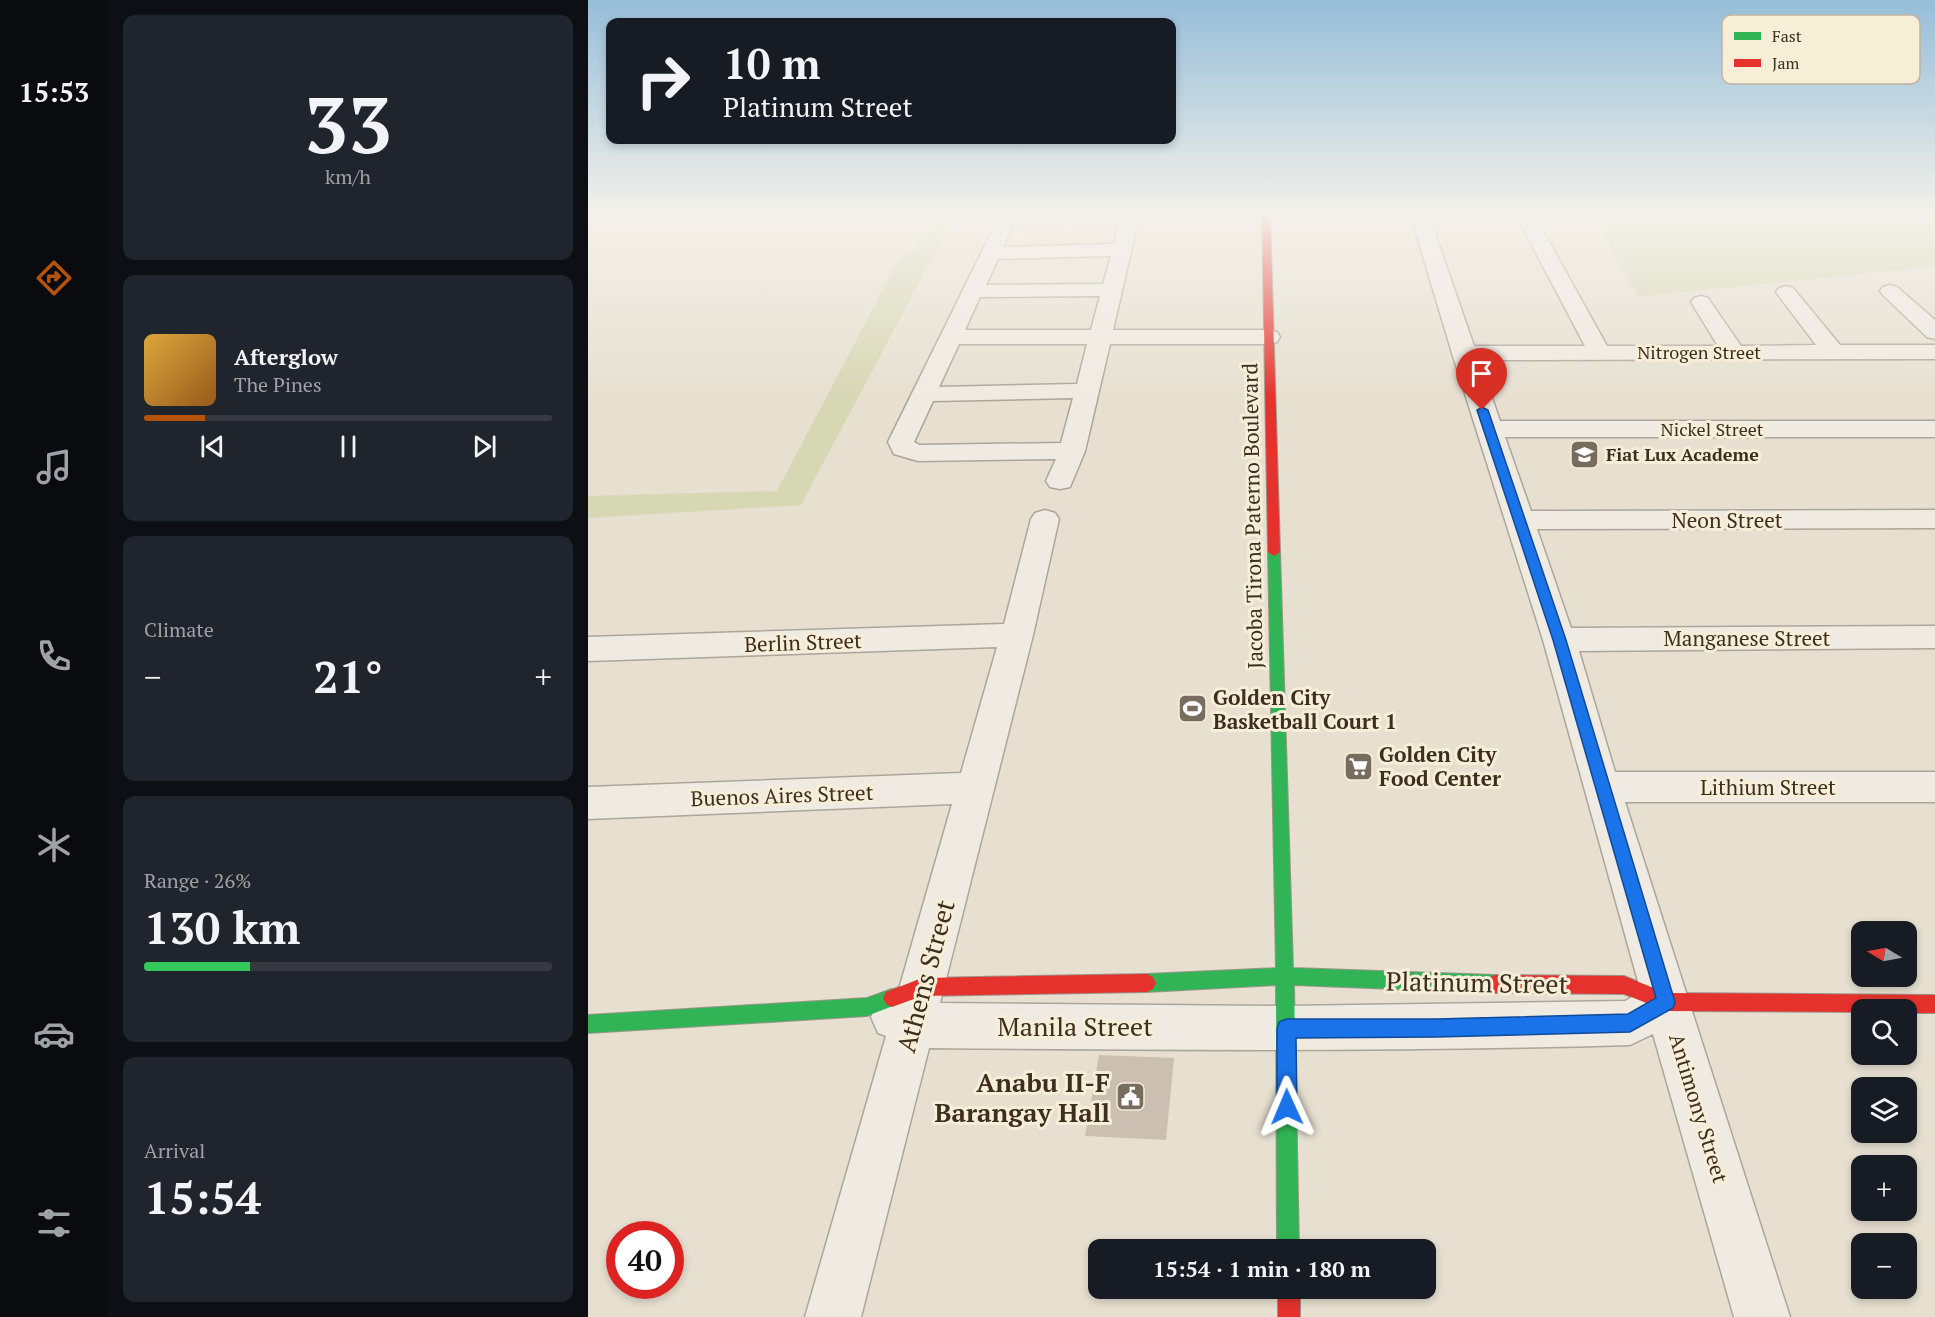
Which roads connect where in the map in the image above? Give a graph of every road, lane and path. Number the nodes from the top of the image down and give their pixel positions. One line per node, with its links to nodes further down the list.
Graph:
1 (982, 274): 7 (street)
2 (1116, 274): 6 (street)
3 (1267, 274): 14 (street, Jacoba Tirona Paterno Boulevard)
4 (1438, 274): 17 (street, Antimony Street)
5 (1557, 274): 18 (street)
6 (1112, 290): 7 (street); 13 (street)
7 (974, 291): 12 (street)
8 (1890, 291): 11 (street)
9 (1786, 292): 19 (street)
10 (1701, 303): 15 (street)
11 (1935, 332)
12 (952, 337): 13 (street); 21 (street)
13 (1101, 337): 14 (street); 20 (street)
14 (1269, 337): 37 (street, Jacoba Tirona Paterno Boulevard)
15 (1733, 351): 18 (street, Nitrogen Street); 19 (street, Nitrogen Street)
16 (1935, 352): 19 (street, Nitrogen Street)
17 (1463, 353): 18 (street, Nitrogen Street); 22 (street, Antimony Street)
18 (1600, 353)
19 (1834, 353)
20 (1088, 391): 21 (street); 24 (street)
21 (924, 394): 24 (street)
22 (1489, 429): 23 (street, Nickel Street); 28 (street, Antimony Street)
23 (1935, 429)
24 (1072, 451): 25 (street)
25 (1060, 481)
26 (1045, 519): 29 (street, Athens Street)
27 (1935, 519): 28 (street, Neon Street)
28 (1518, 520): 31 (street, Antimony Street)
29 (1017, 634): 32 (street, Berlin Street); 35 (street, Athens Street)
30 (1935, 636): 31 (street, Manganese Street)
31 (1559, 640): 33 (street, Antimony Street)
32 (588, 649)
33 (1601, 787): 34 (street, Lithium Street); 38 (street, Antimony Street)
34 (1935, 787)
35 (976, 788): 36 (street, Buenos Aires Street); 40 (street, Athens Street)
36 (588, 803)
37 (1285, 976): 38 (street, Platinum Street); 40 (street, Manila Street); 43 (street, Jacoba Tirona Paterno Boulevard)
38 (1666, 1002): 39 (street, Platinum Street); 43 (street, Platinum Street); 48 (street, Antimony Street)
39 (1935, 1004)
40 (917, 1006): 41 (street, Manila Street); 43 (street, Manila Street); 46 (street, Athens Street)
41 (867, 1007): 42 (street, Manila Street)
42 (588, 1024)
43 (1286, 1029): 44 (street, Jacoba Tirona Paterno Boulevard)
44 (1288, 1239)
45 (1289, 1299): 47 (street)
46 (833, 1317)
47 (1289, 1317)
48 (1762, 1317)

